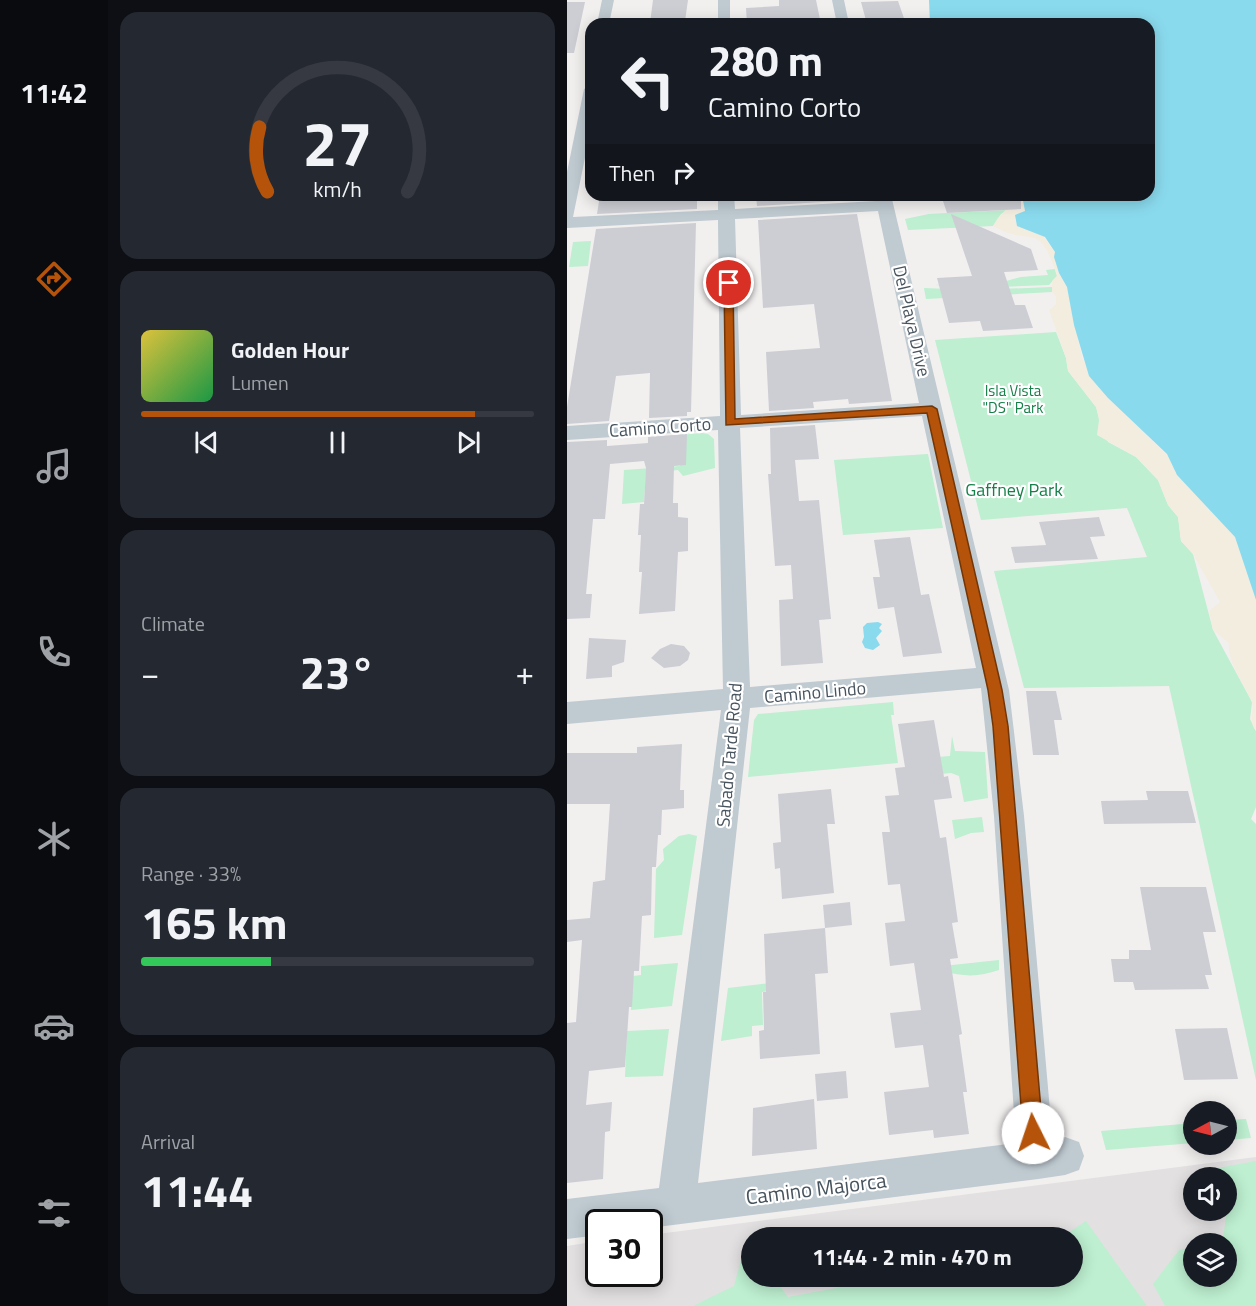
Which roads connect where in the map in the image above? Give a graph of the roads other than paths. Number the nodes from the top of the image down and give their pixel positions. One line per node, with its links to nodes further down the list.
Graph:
1 (608, 0): 4 (street)
2 (724, 0): 5 (street)
3 (838, 0): 6 (street)
4 (604, 18)
5 (723, 18)
6 (842, 18)
7 (585, 99): 10 (street)
8 (885, 201): 9 (street); 12 (street, Del Playa Drive)
9 (727, 205): 11 (street); 13 (street, Sabado Tarde Road)
10 (567, 214)
11 (567, 222)
12 (932, 409): 13 (street, Camino Corto); 15 (street, Del Playa Drive)
13 (729, 422): 14 (street, Camino Corto); 16 (street, Sabado Tarde Road)
14 (567, 433)
15 (992, 677): 16 (street, Camino Lindo); 18 (street, Del Playa Drive)
16 (737, 699): 17 (street, Camino Lindo); 19 (street, Sabado Tarde Road)
17 (567, 713)
18 (1052, 1158): 19 (street, Camino Majorca)
19 (678, 1205): 20 (street, Camino Majorca)
20 (567, 1219)

